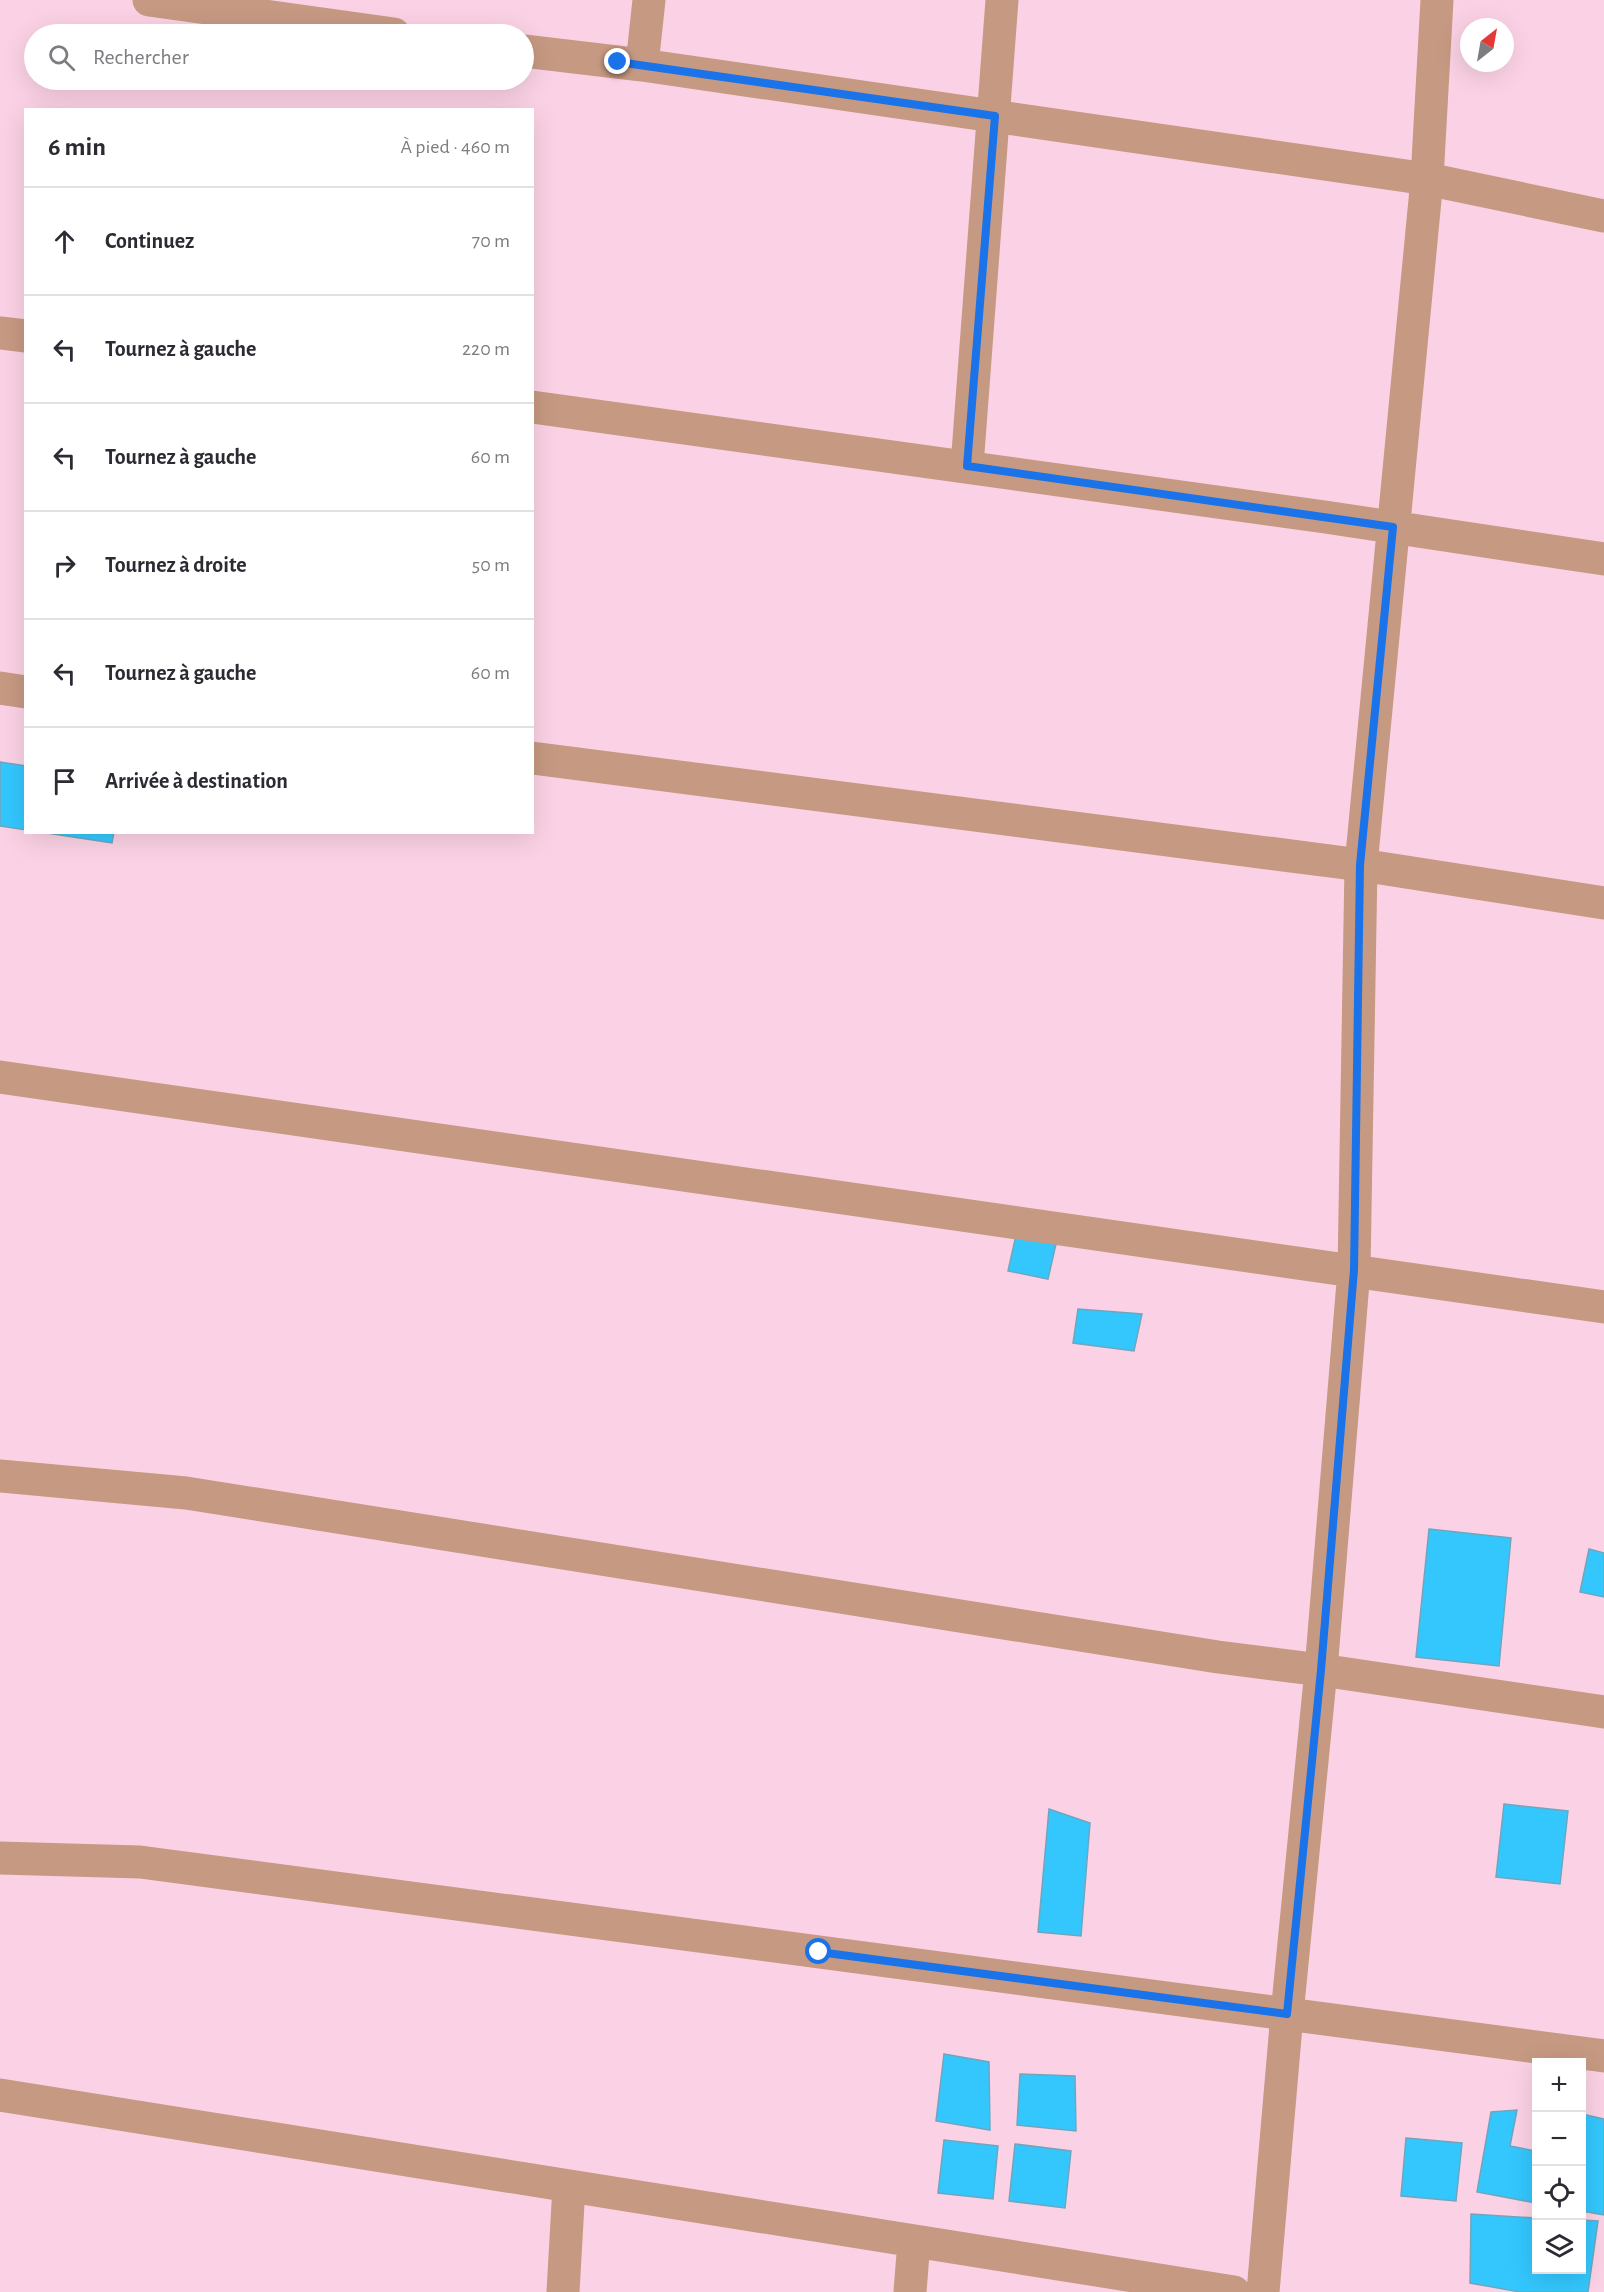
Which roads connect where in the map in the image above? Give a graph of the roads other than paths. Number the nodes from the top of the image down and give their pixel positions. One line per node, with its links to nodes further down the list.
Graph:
1 (149, 0): 5 (street)
2 (649, 0): 8 (street)
3 (1002, 0): 9 (street)
4 (1437, 0): 10 (street)
5 (330, 13): 6 (street)
6 (364, 24)
7 (534, 52): 8 (street)
8 (642, 65): 9 (street)
9 (995, 116): 10 (street); 15 (street)
10 (1427, 179): 11 (street); 16 (street)
11 (1604, 216)
12 (0, 333): 13 (street)
13 (24, 336)
14 (534, 406): 15 (street)
15 (967, 466): 16 (street)
16 (1393, 527): 17 (street); 21 (street)
17 (1604, 559)
18 (0, 688): 19 (street)
19 (24, 692)
20 (534, 758): 21 (street)
21 (1360, 865): 22 (street); 24 (street)
22 (1604, 903)
23 (0, 1077): 24 (street)
24 (1354, 1270): 25 (street); 27 (street)
25 (1604, 1306)
26 (0, 1476): 27 (street)
27 (1321, 1670): 28 (street); 30 (street)
28 (1604, 1712)
29 (0, 1858): 30 (street)
30 (1287, 2014): 31 (street); 38 (street)
31 (1604, 2056)
32 (0, 2095): 33 (street)
33 (569, 2186): 34 (street); 35 (street)
34 (914, 2241): 36 (street); 37 (street)
35 (563, 2292)
36 (910, 2292)
37 (1234, 2292)
38 (1263, 2292)

